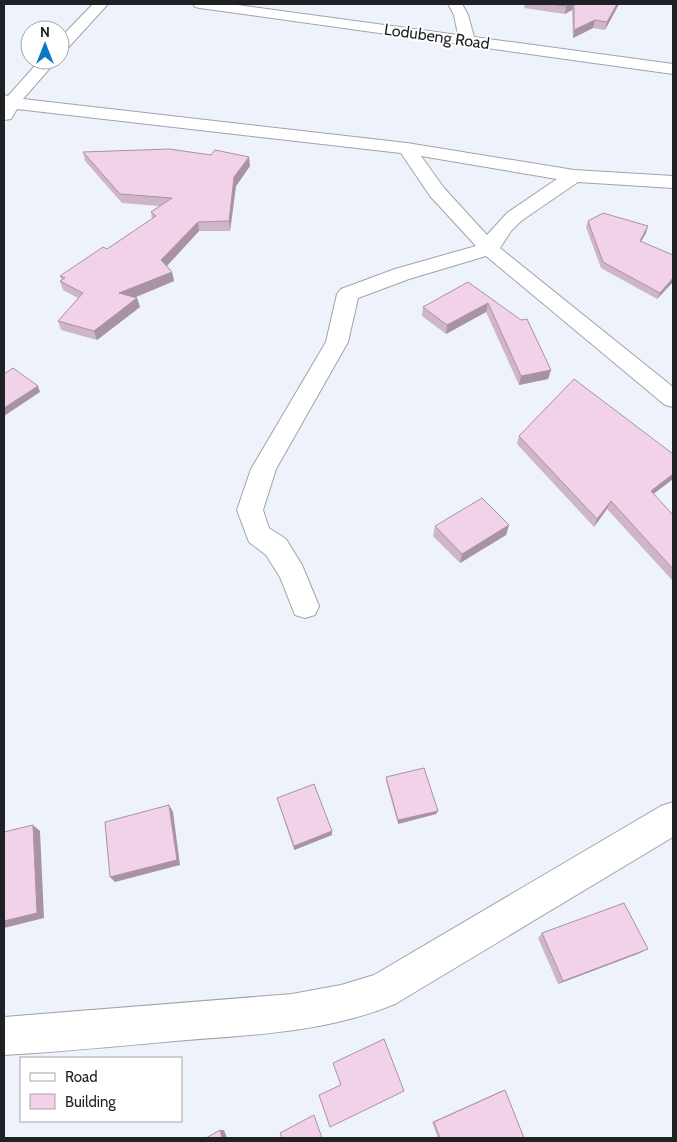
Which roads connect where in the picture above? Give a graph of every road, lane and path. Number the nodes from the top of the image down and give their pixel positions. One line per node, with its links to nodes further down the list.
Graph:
1 (101, 4): 4 (street)
2 (200, 4): 5 (street, Lodubeng Road)
3 (454, 4): 5 (street)
4 (70, 37)
5 (467, 40): 6 (street, Lodubeng Road)
6 (673, 69)
7 (40, 70): 8 (street)
8 (6, 107): 9 (street)
9 (407, 148): 10 (street); 12 (street)
10 (574, 176): 11 (street); 12 (street)
11 (673, 182)
12 (489, 249): 13 (street); 14 (street)
13 (673, 399)
14 (305, 606)
15 (673, 818): 16 (street)
16 (4, 1036)

